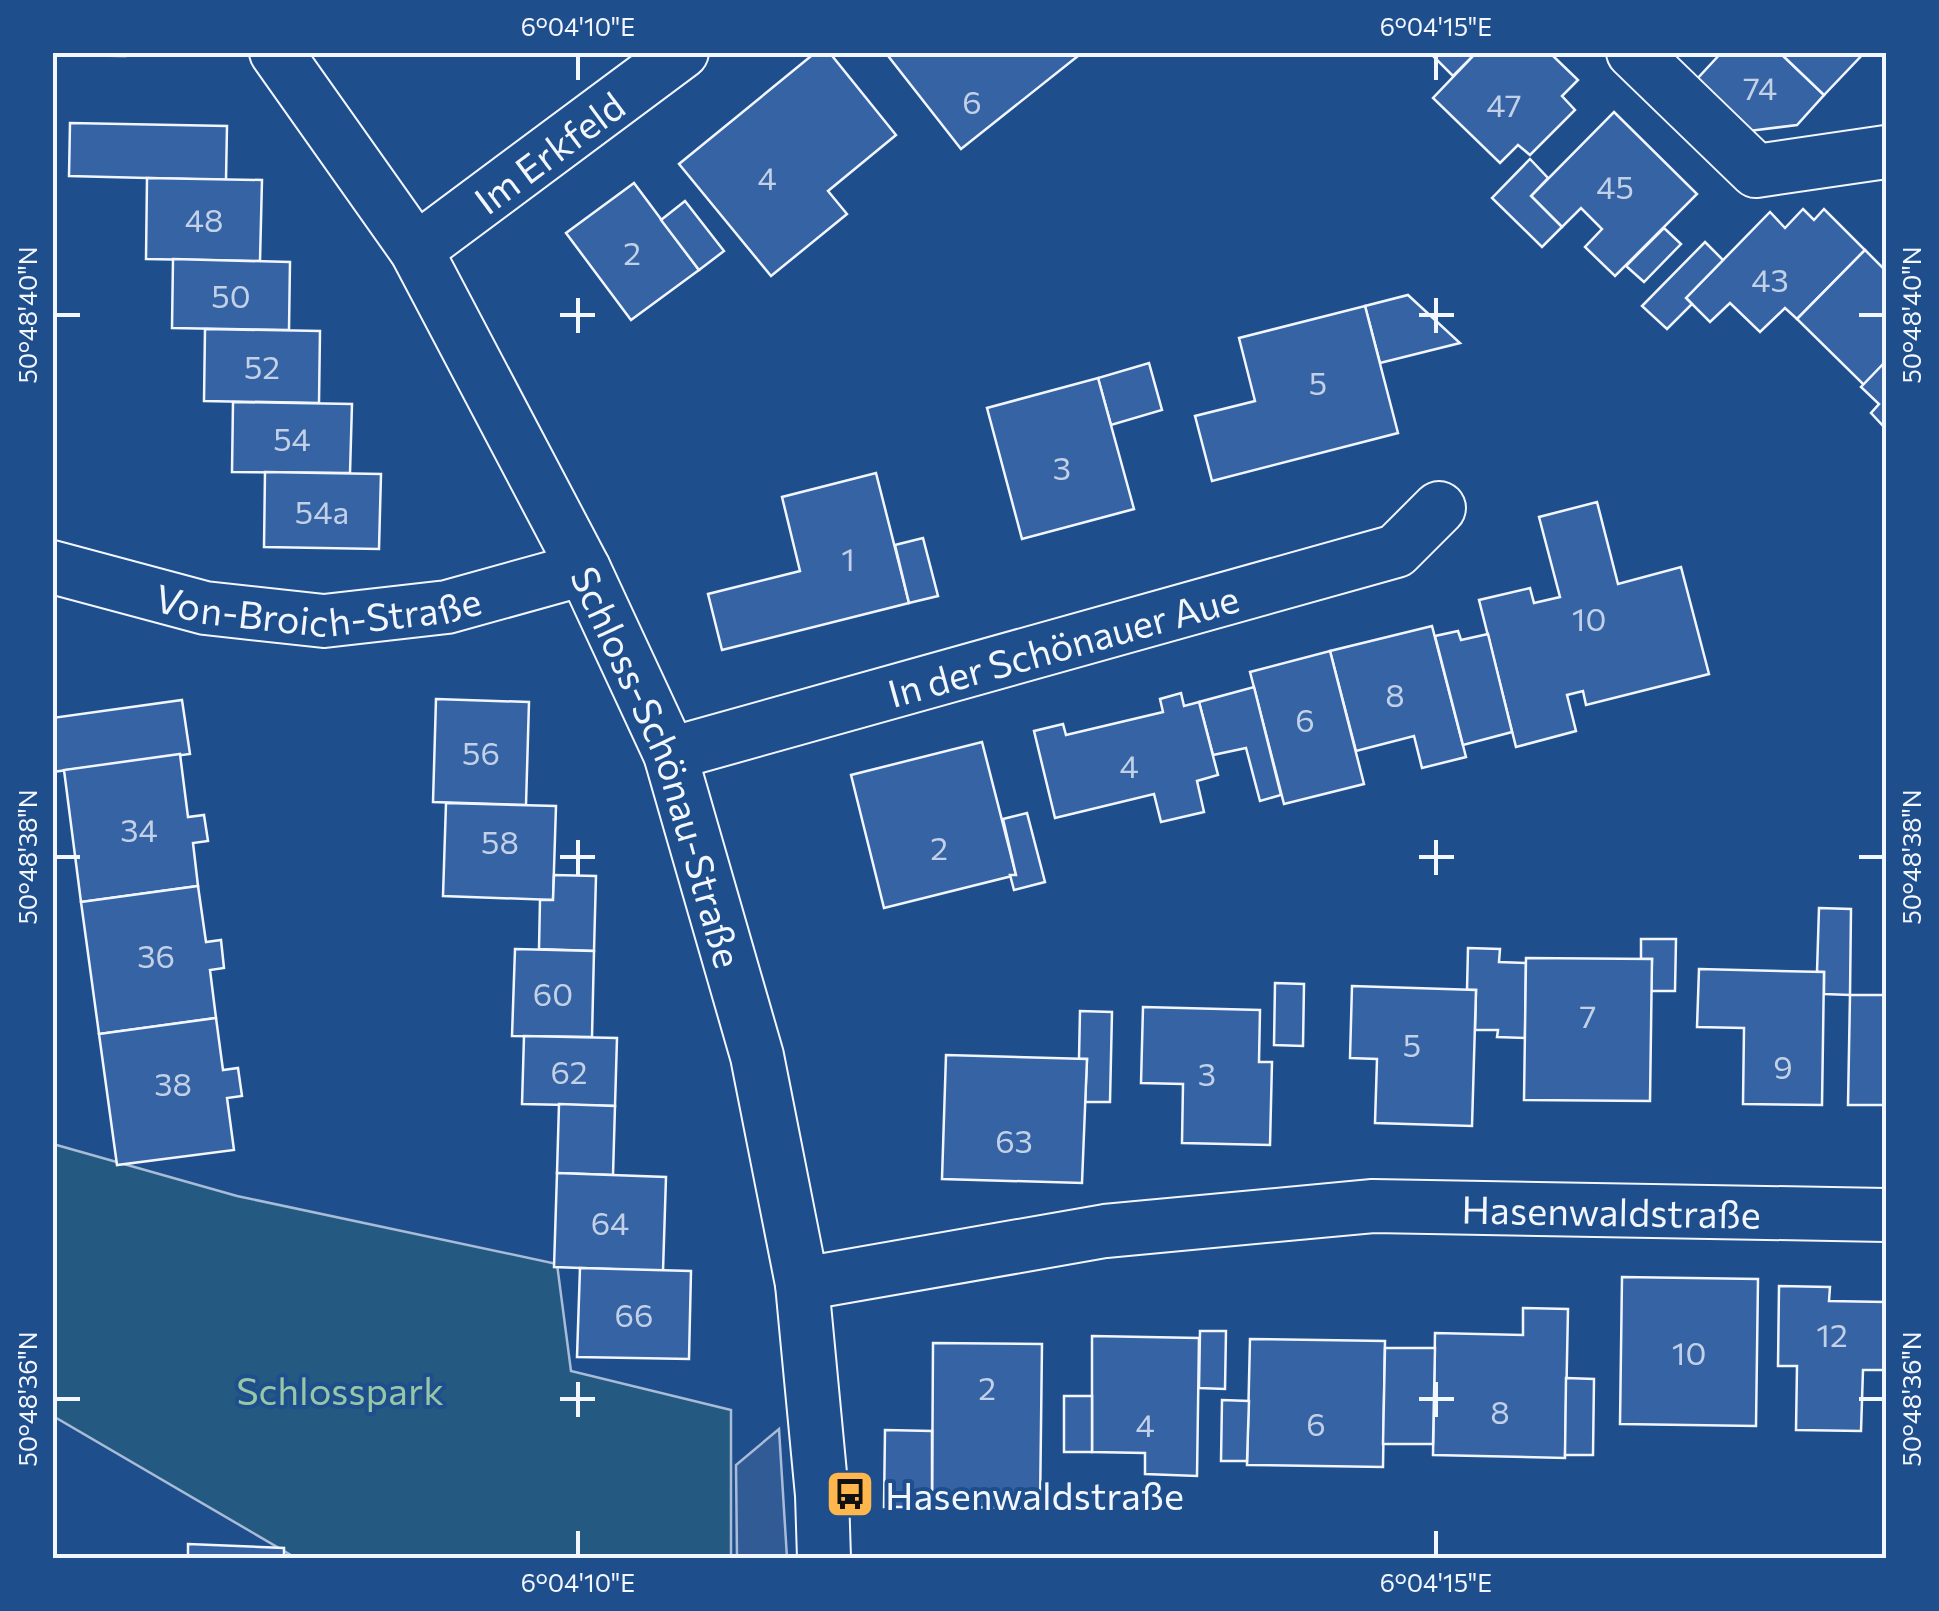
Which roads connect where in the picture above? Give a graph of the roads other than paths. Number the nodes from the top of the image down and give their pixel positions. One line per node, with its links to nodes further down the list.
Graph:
1 (276, 52): 5 (street, Schloss-Schönau-Straße)
2 (682, 52): 5 (street, Im Erkfeld)
3 (1633, 52): 4 (street)
4 (1886, 152)
5 (416, 250): 8 (street, Schloss-Schönau-Straße)
6 (1439, 508): 9 (street, In der Schönauer Aue)
7 (52, 567): 8 (street, Von-Broich-Straße)
8 (584, 569): 9 (street, Schloss-Schönau-Straße)
9 (670, 754): 11 (street, Schloss-Schönau-Straße)
10 (1886, 1214): 11 (street, Hasenwaldstraße)
11 (802, 1284): 12 (street, Schloss-Schönau-Straße)
12 (824, 1558)

